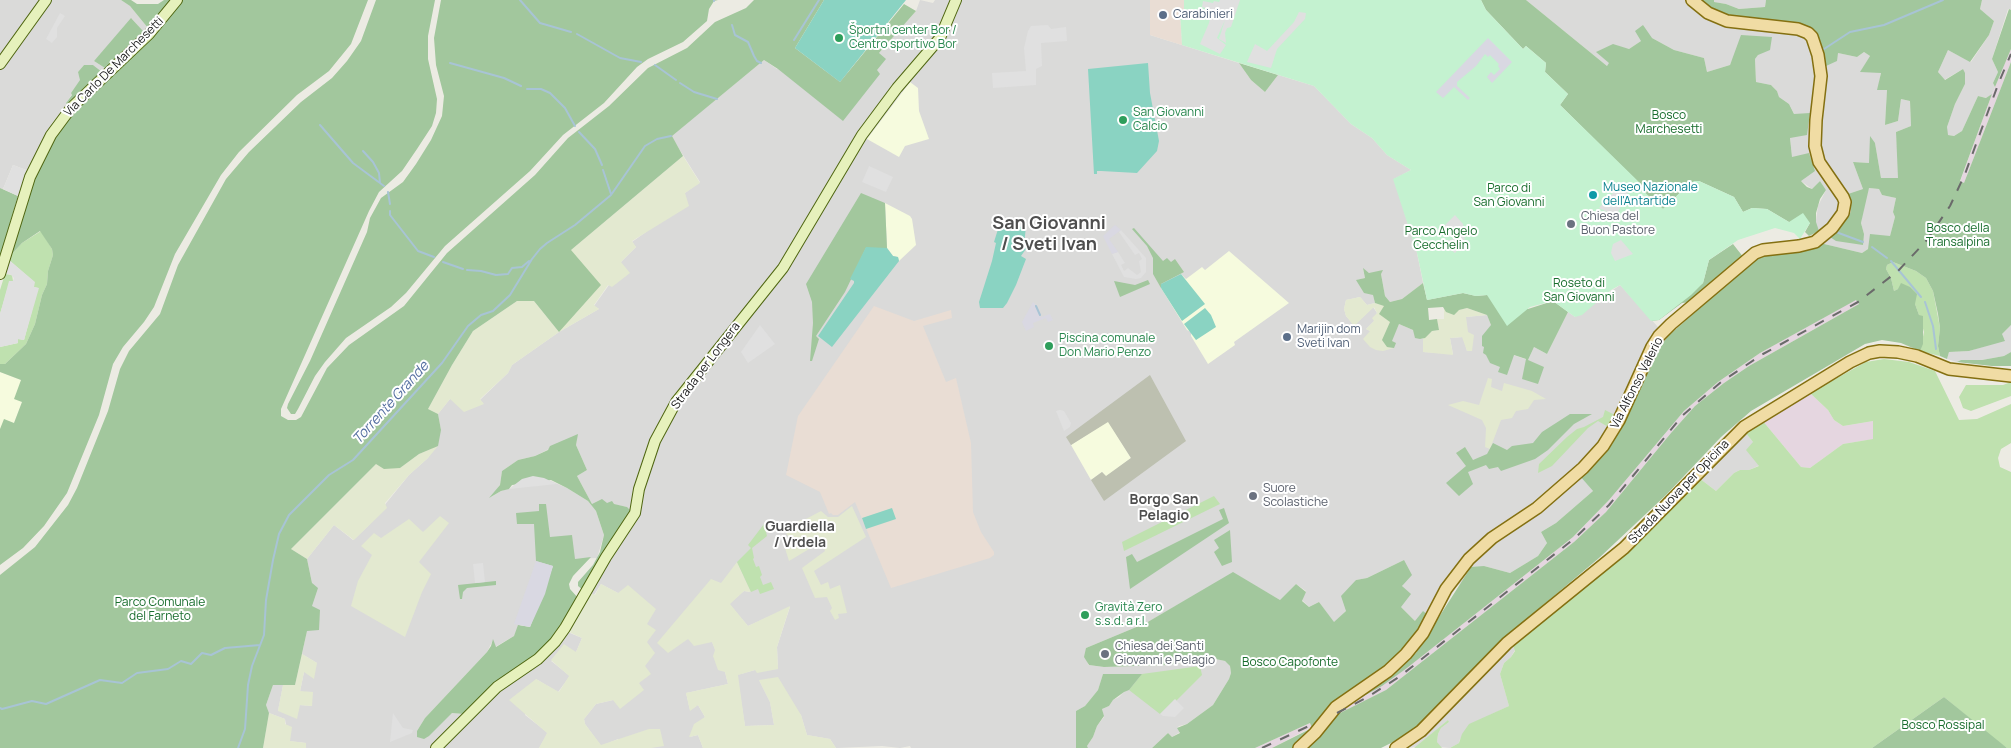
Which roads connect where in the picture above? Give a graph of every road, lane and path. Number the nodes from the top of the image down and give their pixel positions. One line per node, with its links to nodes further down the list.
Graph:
1 (46, 0): 5 (street)
2 (177, 0): 6 (street, Via Carlo De Marchesetti)
3 (956, 0): 8 (street, Strada per Longera)
4 (1692, 0): 9 (main road, Via Alfonso Valerio)
5 (0, 64)
6 (0, 274)
7 (2011, 376): 10 (main road, Strada Nuova per Opicina)
8 (436, 748)
9 (1299, 748)
10 (1396, 748)

